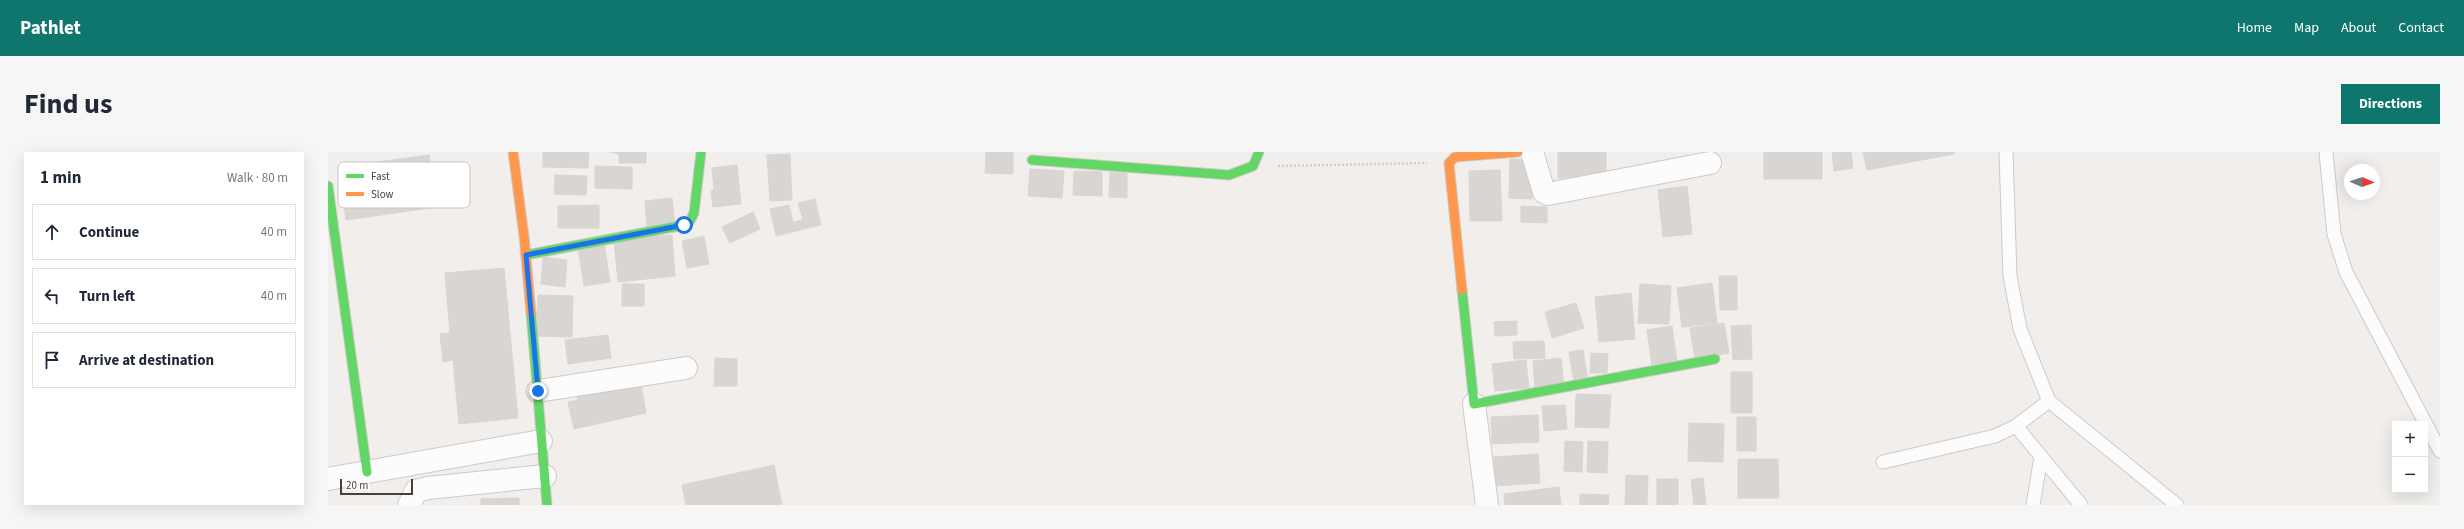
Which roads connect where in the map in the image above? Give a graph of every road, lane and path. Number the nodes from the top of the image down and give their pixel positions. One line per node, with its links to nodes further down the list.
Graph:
1 (514, 152): 13 (street)
2 (701, 152): 13 (street)
3 (1259, 152): 11 (street)
4 (1518, 152): 9 (street)
5 (1532, 152): 10 (street)
6 (2006, 152): 17 (lane)
7 (2326, 152): 21 (lane)
8 (1032, 160): 11 (street)
9 (1449, 163): 11 (path); 18 (street)
10 (1710, 163)
11 (1253, 166)
12 (328, 186): 24 (street)
13 (526, 255): 16 (street)
14 (1715, 359): 18 (street)
15 (686, 368): 16 (street)
16 (538, 391): 20 (street)
17 (2049, 401): 19 (lane); 32 (lane)
18 (1474, 404): 29 (street)
19 (2016, 426): 22 (lane); 23 (lane)
20 (541, 441): 24 (street); 25 (street)
21 (2440, 451)
22 (2041, 457): 30 (lane); 31 (lane)
23 (1884, 462)
24 (367, 472): 26 (street)
25 (545, 476): 27 (street); 28 (street)
26 (328, 479)
27 (408, 505)
28 (547, 505)
29 (1487, 505)
30 (2033, 505)
31 (2081, 505)
32 (2176, 505)

